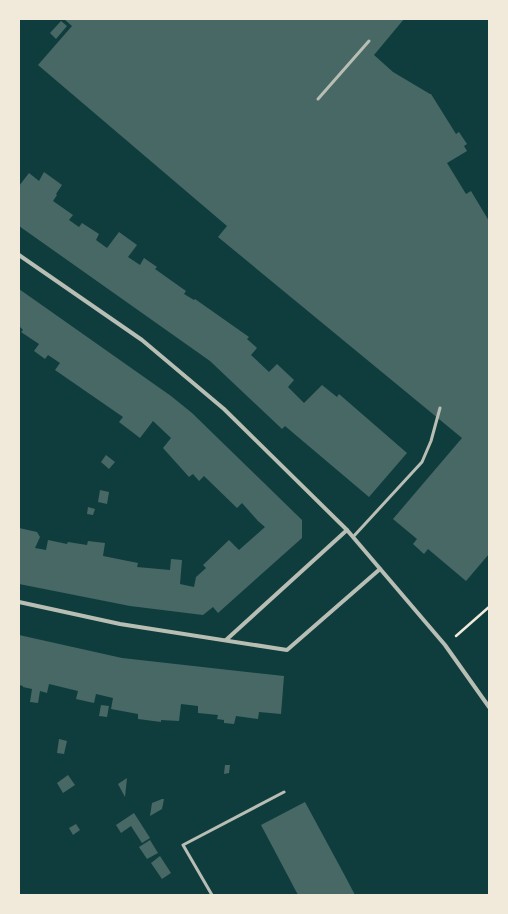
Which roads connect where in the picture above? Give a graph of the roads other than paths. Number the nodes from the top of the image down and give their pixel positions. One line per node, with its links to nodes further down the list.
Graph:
1 (369, 41): 2 (lane)
2 (318, 99)
3 (19, 256): 5 (street)
4 (440, 408): 6 (lane)
5 (347, 530): 6 (street); 9 (street)
6 (353, 538): 7 (street)
7 (380, 569): 9 (street); 10 (street)
8 (19, 602): 9 (street)
9 (226, 640)
10 (489, 707)
11 (284, 792): 12 (lane)
12 (212, 895)

